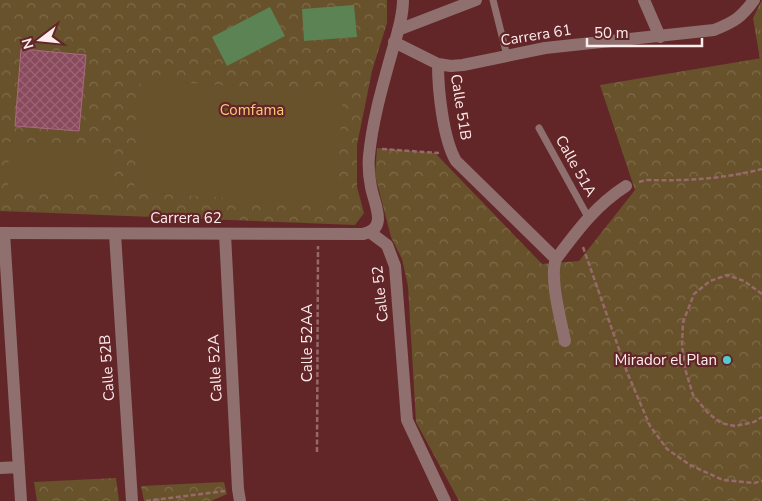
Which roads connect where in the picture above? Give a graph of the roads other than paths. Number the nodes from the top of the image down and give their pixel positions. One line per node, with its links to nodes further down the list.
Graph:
1 (403, 0): 6 (street)
2 (476, 0): 6 (street)
3 (493, 0): 8 (lane)
4 (644, 0): 7 (street)
5 (754, 0): 7 (street, Carrera 61)
6 (396, 36): 9 (street, Carrera 61); 14 (street)
7 (660, 37): 8 (street, Carrera 61)
8 (507, 56): 9 (street, Carrera 61)
9 (438, 64): 17 (street, Calle 51B)
10 (539, 128): 12 (lane, Calle 51A)
11 (626, 186): 12 (street)
12 (588, 217): 17 (street)
13 (2, 233): 15 (street, Carrera 62); 19 (street)
14 (371, 233): 16 (street, Carrera 62); 24 (street, Calle 52)
15 (115, 234): 16 (street, Carrera 62); 23 (street, Calle 52B)
16 (225, 234): 21 (street, Calle 52A)
17 (556, 259): 18 (street)
18 (565, 341)
19 (19, 467): 20 (street); 22 (street)
20 (0, 468)
21 (239, 495)
22 (21, 501)
23 (132, 501)
24 (445, 501)

